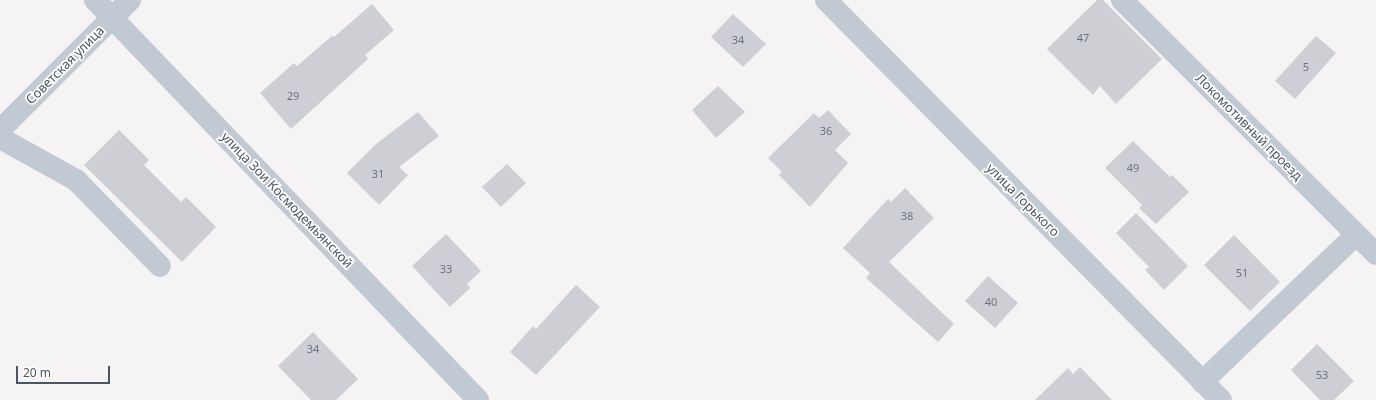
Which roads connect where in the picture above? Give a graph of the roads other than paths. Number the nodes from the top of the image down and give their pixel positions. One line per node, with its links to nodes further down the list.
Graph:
1 (95, 0): 5 (street, улица Зои Космодемьянской)
2 (130, 0): 5 (street, Советская улица)
3 (826, 0): 11 (street, улица Горького)
4 (1122, 0): 8 (street, Локомотивный проезд)
5 (112, 18): 6 (street, Советская улица); 12 (street, улица Зои Космодемьянской)
6 (0, 130)
7 (0, 138): 10 (street)
8 (1356, 235): 9 (street, Локомотивный проезд); 11 (street)
9 (1376, 254)
10 (160, 266)
11 (1202, 382): 13 (street, улица Горького)
12 (478, 400)
13 (1221, 400)

